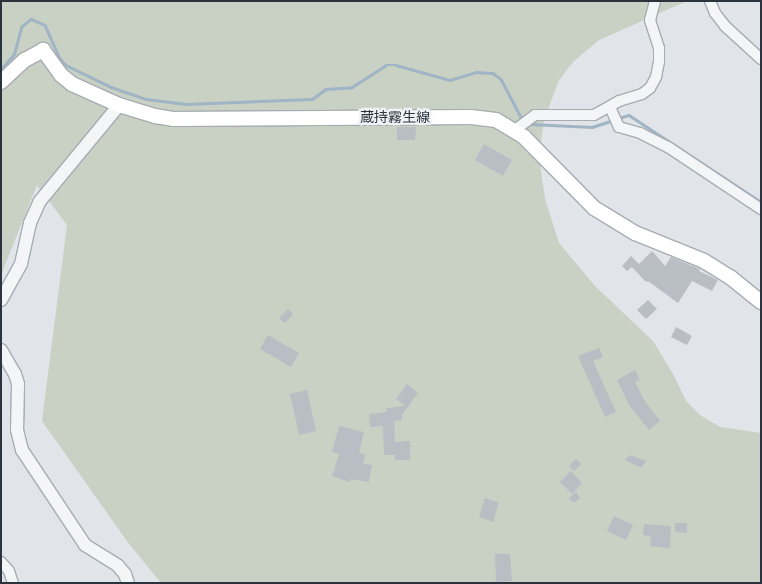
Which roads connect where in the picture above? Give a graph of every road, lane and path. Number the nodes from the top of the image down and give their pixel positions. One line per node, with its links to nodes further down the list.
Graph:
1 (655, 1): 6 (street)
2 (710, 1): 3 (street)
3 (761, 59)
4 (1, 82): 5 (main road, 蔵持霧生線)
5 (119, 105): 7 (main road, 蔵持霧生線); 9 (street)
6 (612, 110): 7 (street); 8 (street)
7 (518, 128): 10 (main road, 蔵持霧生線)
8 (761, 209)
9 (1, 300)
10 (760, 300)
11 (1, 350): 14 (street)
12 (1, 562): 13 (street)
13 (13, 583)
14 (128, 583)

